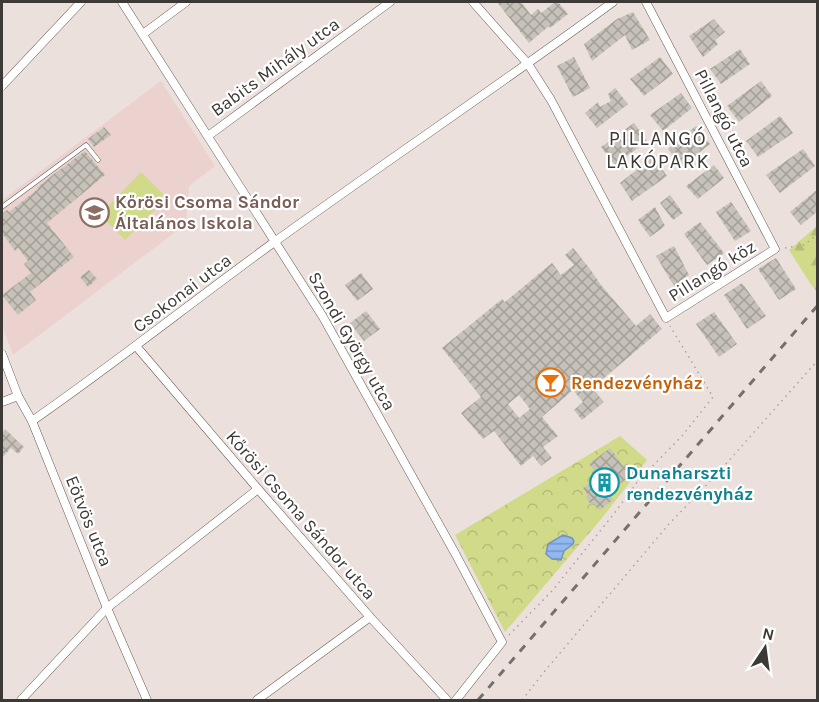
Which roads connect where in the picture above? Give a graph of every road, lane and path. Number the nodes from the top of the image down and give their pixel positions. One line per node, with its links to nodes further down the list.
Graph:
1 (81, 2): 10 (street)
2 (122, 2): 8 (street, Szondi György utca)
3 (186, 2): 8 (street)
4 (390, 2): 11 (street, Babits Mihály utca)
5 (473, 2): 9 (street)
6 (613, 2): 9 (street, Csokonai utca)
7 (646, 2): 16 (street, Pillangó utca)
8 (143, 34): 11 (street, Szondi György utca)
9 (528, 64): 15 (street, Csokonai utca); 17 (street)
10 (2, 86)
11 (208, 136): 15 (street, Szondi György utca)
12 (98, 160): 13 (lane)
13 (2, 207)
14 (818, 234): 16 (path)
15 (275, 242): 18 (street, Csokonai utca); 27 (street, Szondi György utca)
16 (775, 249): 17 (street, Pillangó köz)
17 (666, 318): 27 (path)
18 (136, 346): 23 (street, Csokonai utca); 24 (street, Kőrösi Csoma Sándor utca)
19 (2, 354): 21 (street, Eötvös utca)
20 (818, 360): 33 (path)
21 (18, 396): 22 (street); 23 (street, Eötvös utca)
22 (2, 402)
23 (32, 421): 25 (street, Eötvös utca)
24 (258, 489): 25 (street); 26 (street, Kőrösi Csoma Sándor utca)
25 (107, 608): 28 (street); 29 (street, Eötvös utca)
26 (370, 617): 30 (street); 31 (street, Kőrösi Csoma Sándor utca)
27 (502, 642): 32 (street)
28 (21, 700)
29 (147, 700)
30 (257, 700)
31 (447, 700)
32 (456, 700)
33 (522, 700)

